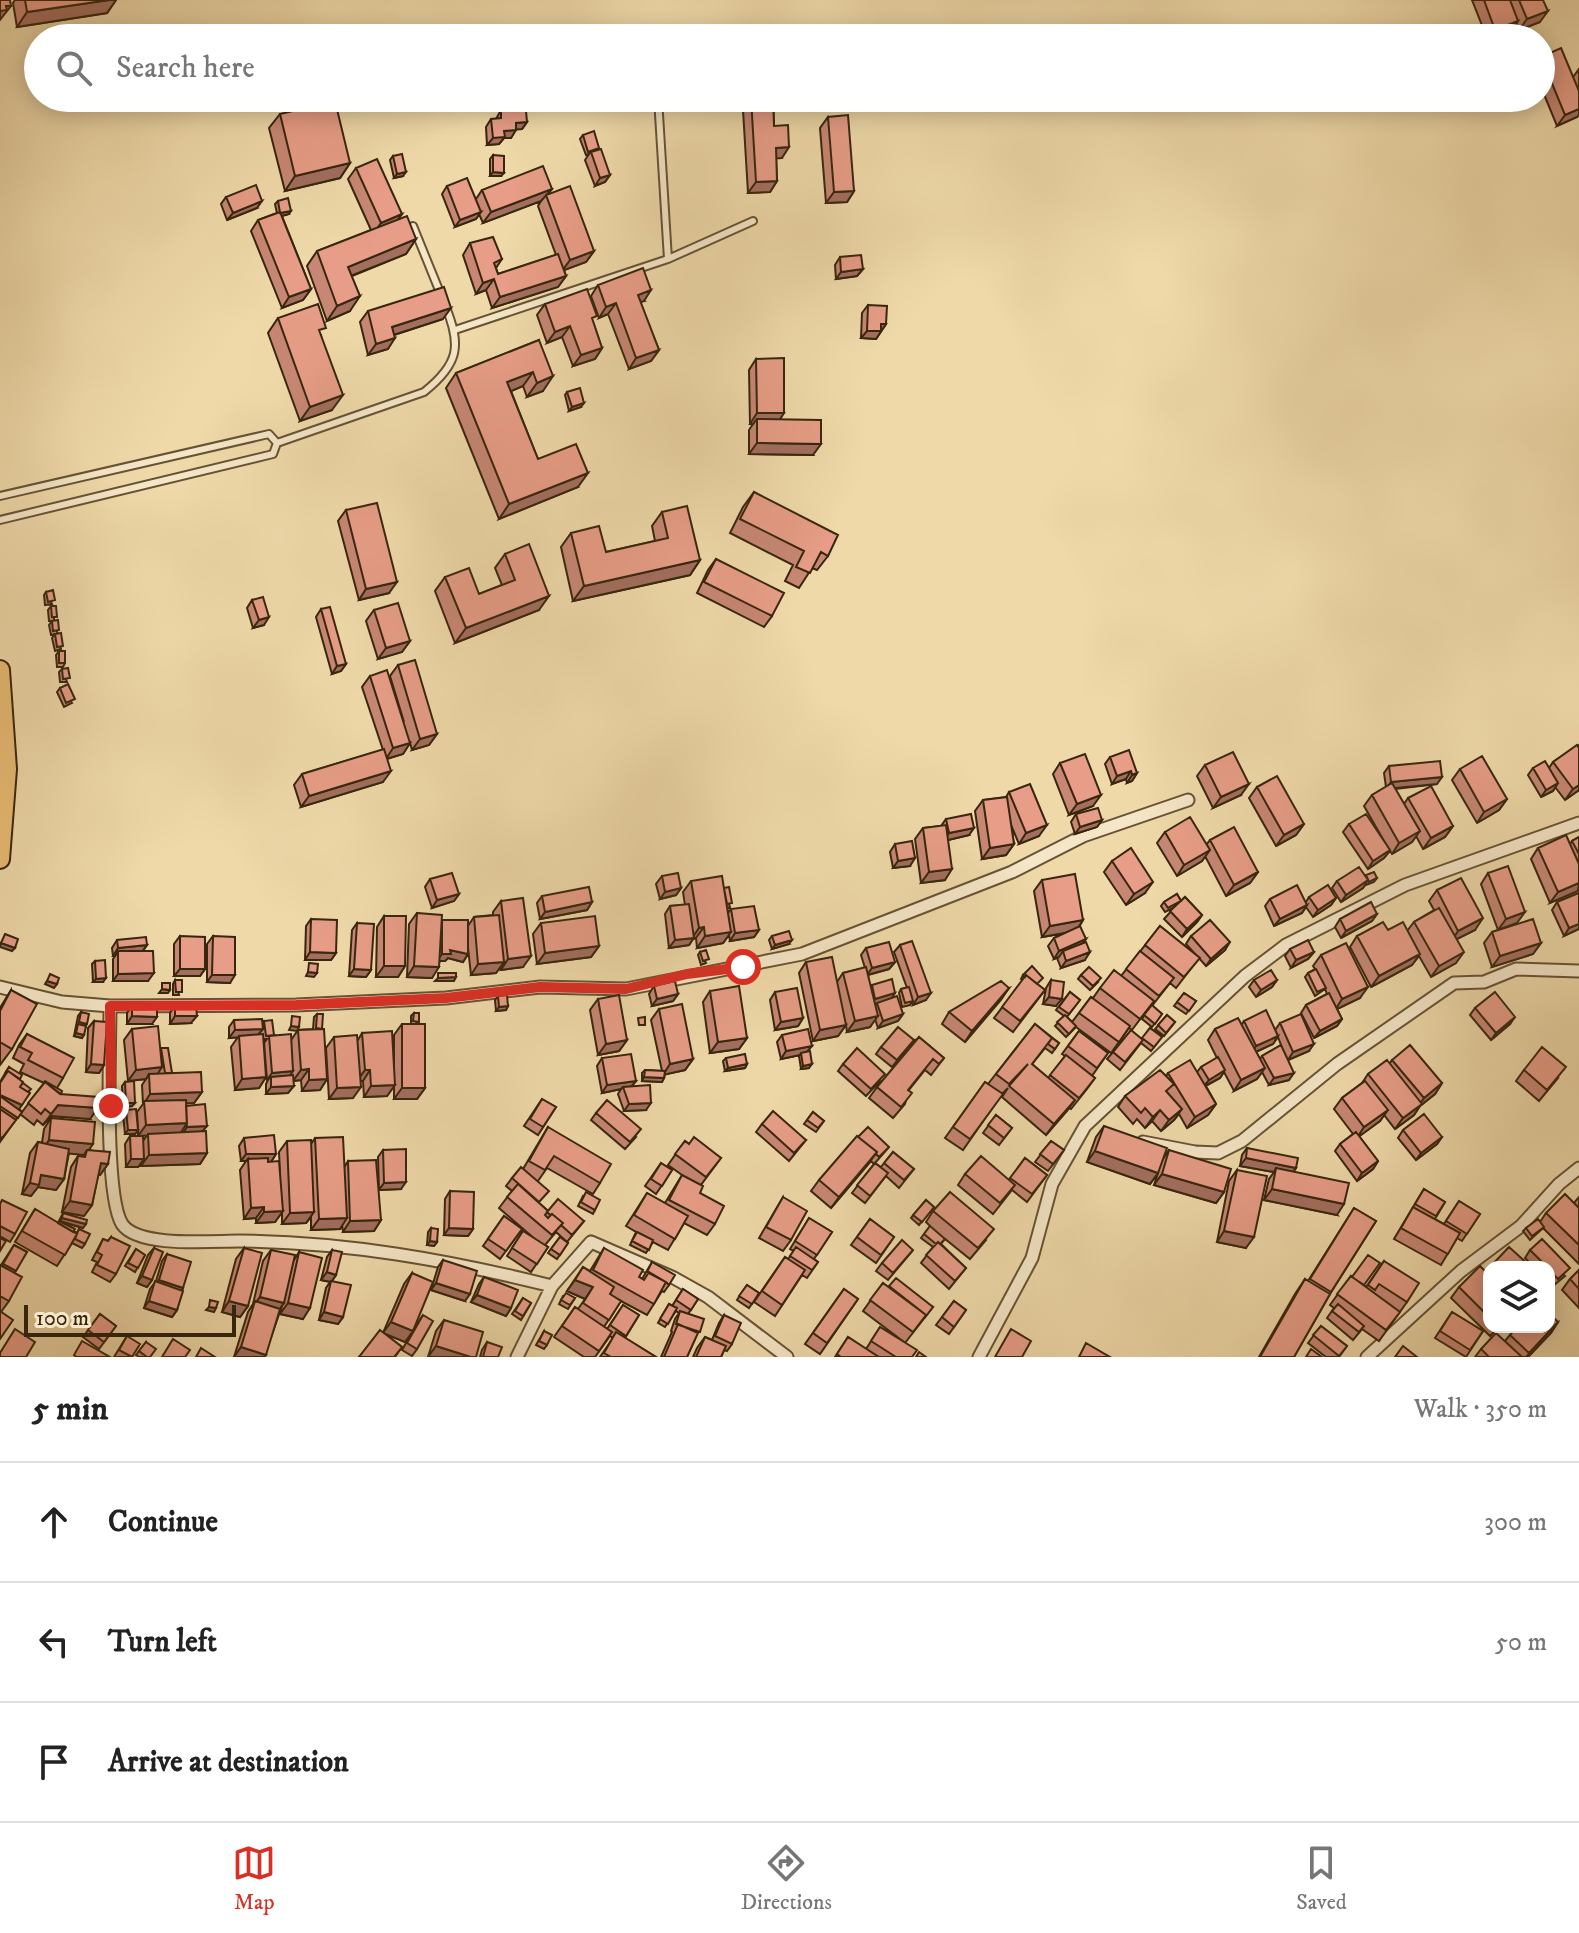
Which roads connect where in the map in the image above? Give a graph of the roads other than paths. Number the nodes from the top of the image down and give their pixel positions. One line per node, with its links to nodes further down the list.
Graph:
1 (659, 112): 4 (lane)
2 (753, 221): 4 (lane)
3 (413, 226): 5 (lane)
4 (668, 259): 5 (lane)
5 (455, 330): 6 (lane)
6 (277, 443): 7 (lane); 8 (lane)
7 (0, 496)
8 (0, 520)
9 (0, 670): 12 (main road)
10 (1188, 800): 15 (street)
11 (1579, 823): 16 (street)
12 (0, 859)
13 (1579, 971): 18 (street)
14 (0, 987): 15 (street)
15 (110, 1006): 20 (street)
16 (1085, 1126): 17 (street); 23 (street)
17 (1100, 1130)
18 (1130, 1138)
19 (1579, 1168): 24 (street)
20 (552, 1286): 21 (street); 22 (street)
21 (517, 1357)
22 (787, 1357)
23 (979, 1357)
24 (1367, 1357)

